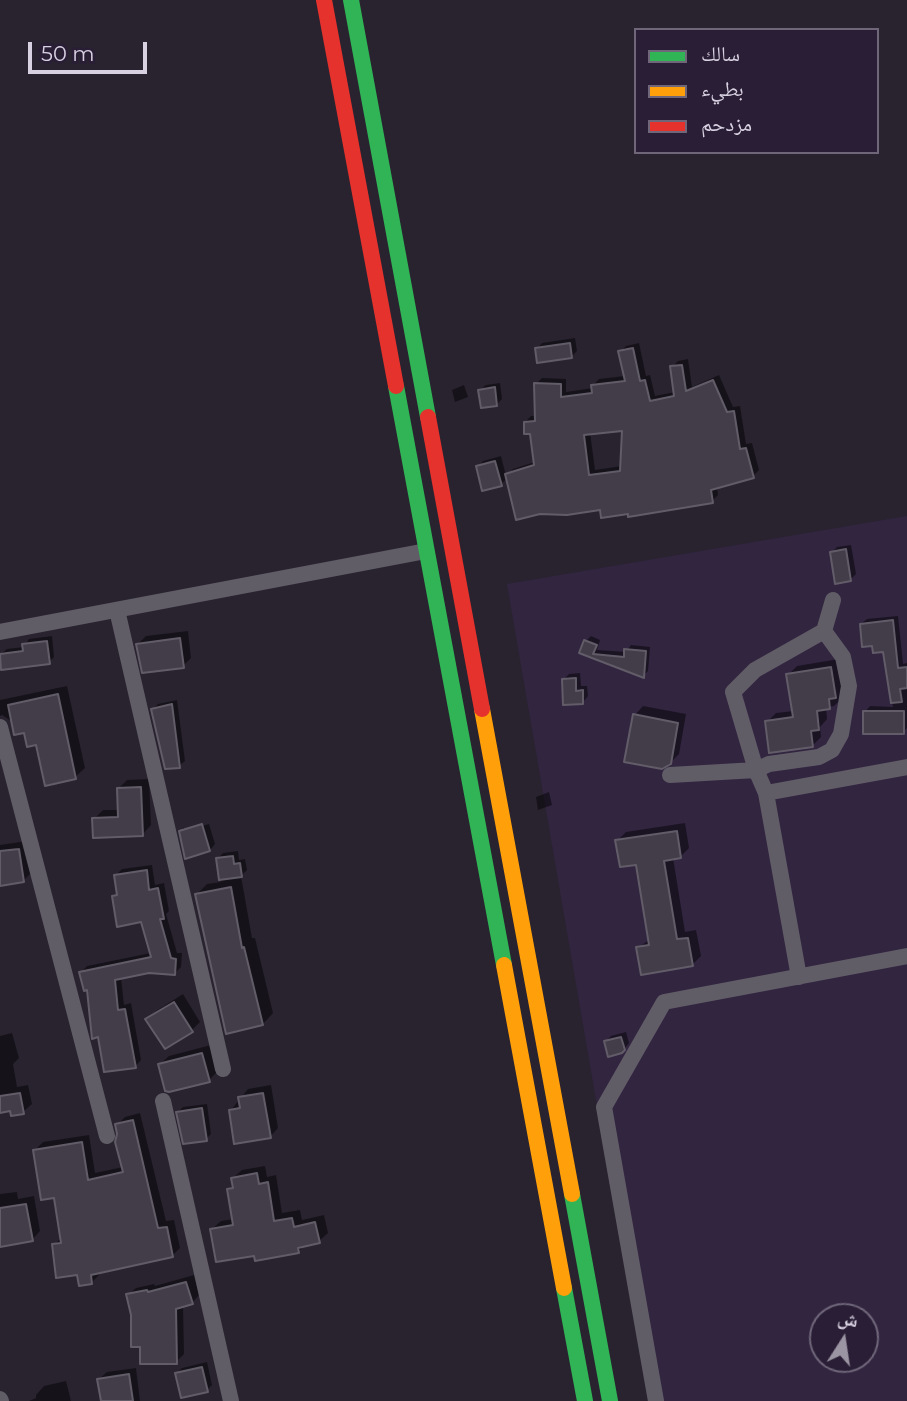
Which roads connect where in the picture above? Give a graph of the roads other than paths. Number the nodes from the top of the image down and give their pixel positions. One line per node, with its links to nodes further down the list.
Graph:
1 (324, 0): 3 (highway)
2 (351, 0): 20 (highway)
3 (426, 551): 5 (street); 19 (highway)
4 (833, 600): 7 (street)
5 (117, 610): 6 (street); 15 (street)
6 (0, 632)
7 (824, 632): 10 (street); 10 (street)
8 (0, 727): 17 (street)
9 (907, 767): 12 (street)
10 (755, 770): 11 (street); 12 (street)
11 (670, 775)
12 (766, 793): 14 (street)
13 (907, 956): 14 (street)
14 (799, 977): 21 (street)
15 (223, 1069)
16 (163, 1101): 18 (street)
17 (107, 1136)
18 (231, 1401)
19 (585, 1401)
20 (610, 1401)
21 (656, 1401)

